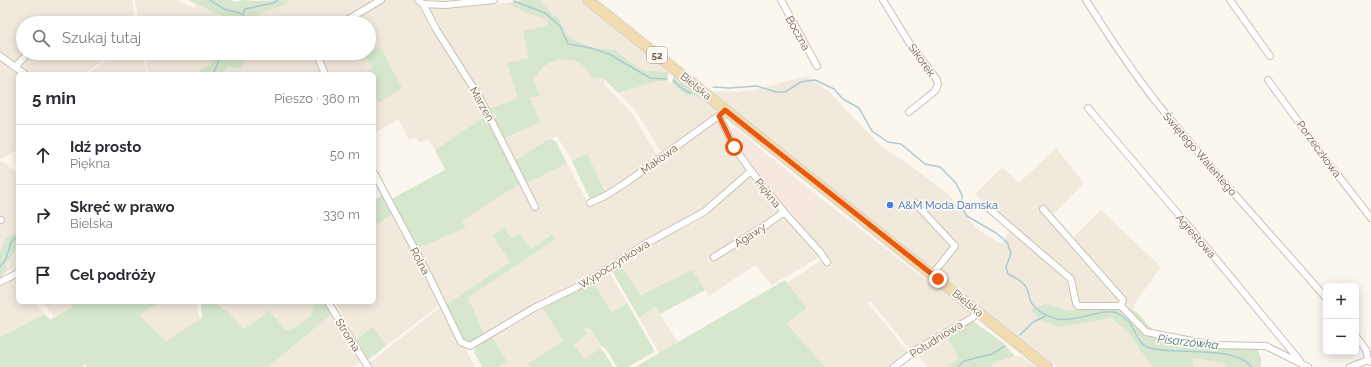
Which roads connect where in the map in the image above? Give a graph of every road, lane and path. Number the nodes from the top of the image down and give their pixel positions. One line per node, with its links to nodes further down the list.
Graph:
1 (381, 0): 9 (street)
2 (494, 0): 8 (street)
3 (588, 0): 21 (main road, Bielska / 52)
4 (781, 0): 14 (street, Boczna)
5 (884, 0): 20 (street, Sikorek)
6 (1086, 0): 36 (street, Świętego Walentego)
7 (1230, 0): 11 (street)
8 (420, 2): 26 (street, Marzeń)
9 (354, 16)
10 (0, 56): 15 (street)
11 (1270, 56)
12 (22, 60): 15 (street)
13 (319, 60): 17 (street)
14 (817, 66)
15 (15, 67): 16 (street)
16 (22, 72)
17 (324, 72)
18 (1268, 80): 30 (street, Porzeczkowa)
19 (1088, 108): 43 (street, Agrestowa)
20 (909, 112)
21 (722, 113): 22 (street, Piękna); 24 (street, Makowa); 34 (main road, Bielska / 52)
22 (751, 171): 29 (street, Piękna); 41 (street, Wypoczynkowa)
23 (376, 176): 41 (street, Rolna)
24 (590, 203)
25 (915, 203): 34 (street)
26 (535, 207)
27 (987, 207): 38 (street)
28 (1043, 209): 38 (street)
29 (784, 212): 31 (street, Agawy); 32 (street, Piękna)
30 (1371, 218)
31 (714, 257)
32 (827, 262)
33 (16, 274): 35 (street)
34 (932, 275): 39 (main road, Bielska / 52)
35 (0, 282)
36 (1323, 295)
37 (329, 304): 44 (street, Stroma)
38 (1121, 306): 43 (street, Agrestowa)
39 (978, 312): 45 (street, Południowa); 46 (main road, Bielska / 52)
40 (1359, 340): 42 (street)
41 (470, 346)
42 (1370, 361): 47 (street)
43 (1306, 366)
44 (368, 367)
45 (894, 367)
46 (1048, 367)
47 (1350, 367)

